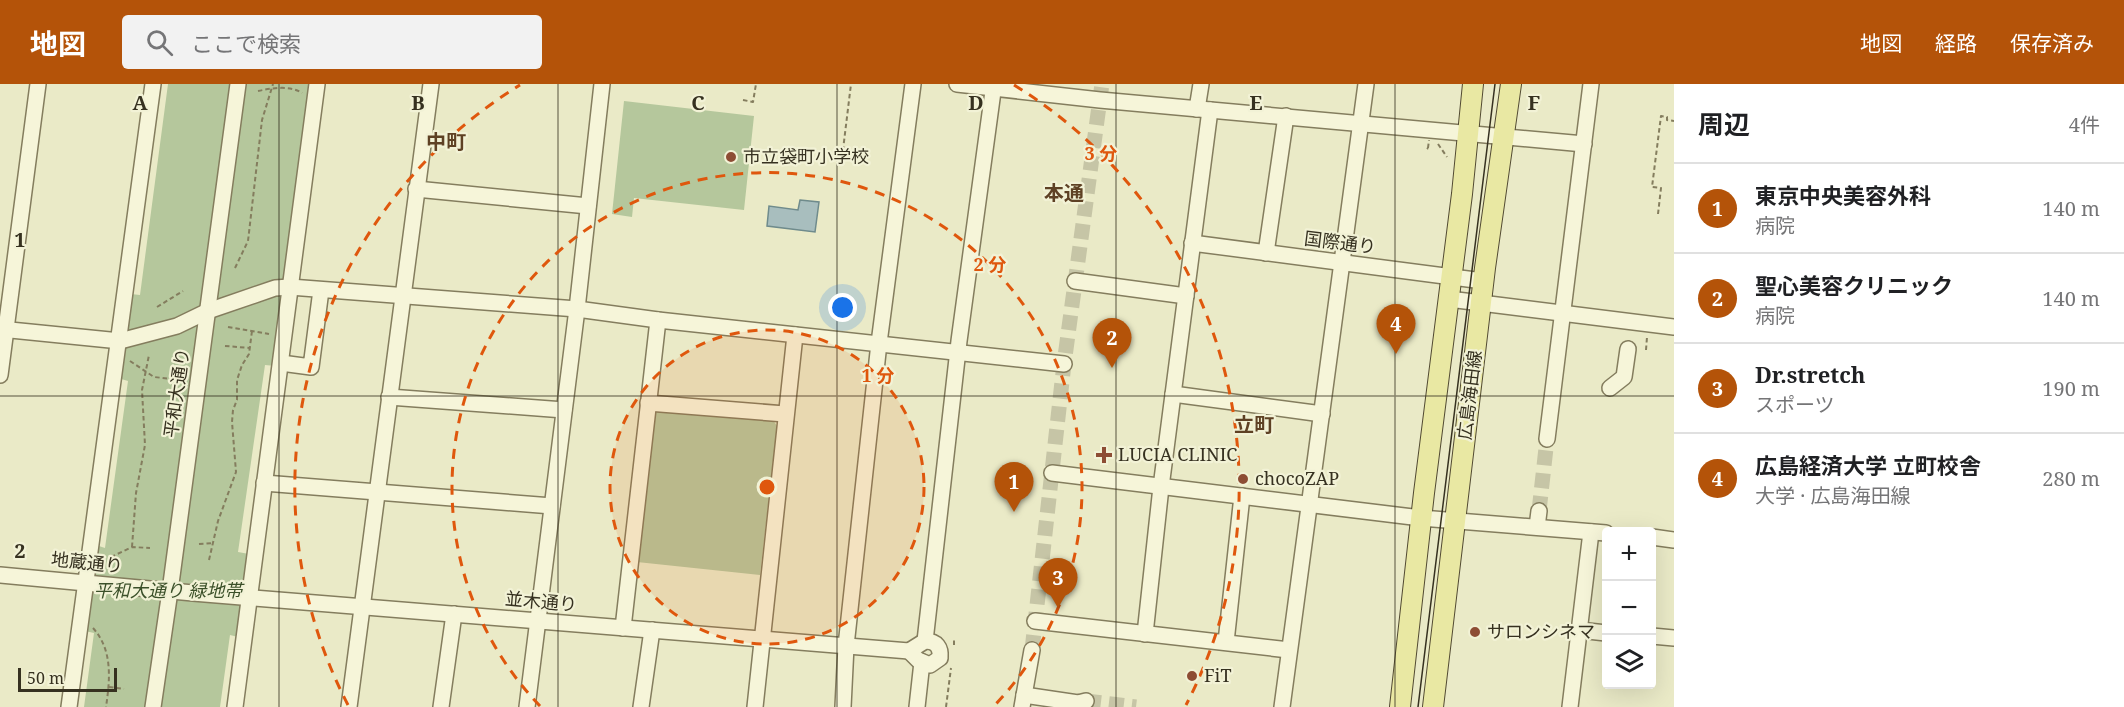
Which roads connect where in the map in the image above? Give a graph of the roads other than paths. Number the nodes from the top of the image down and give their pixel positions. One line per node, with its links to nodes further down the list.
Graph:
1 (38, 84): 40 (street)
2 (153, 84): 42 (street)
3 (238, 84): 36 (street, 平和大通り)
4 (431, 84): 21 (street)
5 (602, 84): 22 (street)
6 (914, 84): 43 (street)
7 (957, 84): 13 (street)
8 (1201, 84): 15 (street)
9 (1366, 84): 17 (street)
10 (1473, 84): 18 (main road, 広島海田線)
11 (1511, 84): 19 (main road, 広島海田線)
12 (1591, 84): 20 (street)
13 (994, 86): 15 (street); 45 (street)
14 (312, 90): 29 (street)
15 (1203, 110): 16 (street); 23 (street)
16 (1286, 116): 17 (street); 24 (street)
17 (1361, 123): 18 (street); 25 (street)
18 (1468, 133): 19 (street); 26 (main road, 広島海田線)
19 (1503, 136): 20 (street); 28 (main road, 広島海田線)
20 (1584, 144): 37 (street)
21 (416, 189): 22 (street); 32 (street)
22 (588, 206): 35 (street)
23 (1192, 243): 24 (street, 国際通り); 31 (street)
24 (1266, 253): 25 (street, 国際通り)
25 (1343, 263): 26 (street, 国際通り); 55 (street)
26 (1452, 277): 28 (street, 国際通り); 33 (main road, 広島海田線)
27 (1075, 281): 31 (street)
28 (1483, 281): 34 (main road, 広島海田線)
29 (290, 287): 30 (street); 36 (street); 46 (street)
30 (321, 290): 32 (street); 46 (street)
31 (1186, 296): 50 (street)
32 (402, 297): 35 (street); 51 (street)
33 (1449, 299): 34 (street); 65 (main road, 広島海田線)
34 (1481, 304): 37 (street); 66 (main road, 広島海田線)
35 (577, 309): 38 (street); 53 (street)
36 (208, 311): 42 (street); 74 (street, 平和大通り)
37 (1563, 314): 39 (street); 56 (street)
38 (658, 320): 41 (street); 52 (street)
39 (1674, 327)
40 (3, 330): 42 (street); 48 (street)
41 (795, 335): 43 (street); 54 (street)
42 (120, 341): 73 (street)
43 (879, 343): 45 (street); 90 (street)
44 (1628, 349): 49 (street)
45 (957, 352): 47 (street); 88 (street)
46 (281, 363): 58 (street)
47 (1064, 364)
48 (0, 375)
49 (1610, 388)
50 (1173, 394): 55 (street); 59 (street)
51 (389, 397): 53 (street); 60 (street)
52 (648, 403): 54 (street); 80 (street)
53 (564, 410): 63 (street)
54 (786, 414): 87 (street)
55 (1322, 414): 62 (street)
56 (1547, 439)
57 (1052, 473): 59 (street)
58 (264, 483): 60 (street); 75 (street)
59 (1161, 487): 61 (street); 84 (street)
60 (376, 493): 63 (street); 76 (street)
61 (1242, 496): 62 (street); 89 (street)
62 (1310, 505): 65 (street); 92 (street)
63 (552, 506): 78 (street)
64 (1539, 511): 67 (street)
65 (1421, 518): 66 (street); 108 (main road, 広島海田線)
66 (1455, 520): 67 (street); 109 (main road, 広島海田線)
67 (1537, 527): 68 (street)
68 (1591, 532): 69 (street); 82 (street)
69 (1602, 533)
70 (1656, 538): 71 (street)
71 (1674, 540)
72 (0, 575): 73 (street, 地蔵通り)
73 (86, 583): 74 (street, 地蔵通り); 97 (street)
74 (170, 591): 75 (street, 並木通り); 98 (street, 平和大通り)
75 (249, 597): 76 (street, 並木通り); 99 (street)
76 (362, 606): 77 (street, 並木通り); 100 (street)
77 (454, 614): 78 (street, 並木通り); 101 (street)
78 (538, 621): 80 (street, 並木通り); 102 (street)
79 (1035, 621): 84 (street)
80 (623, 628): 81 (street, 並木通り)
81 (652, 630): 87 (street, 並木通り); 103 (street)
82 (1579, 630): 83 (street); 110 (street)
83 (1602, 633)
84 (1145, 634): 89 (street)
85 (1656, 636): 86 (street)
86 (1674, 638)
87 (763, 639): 90 (street, 並木通り); 104 (street)
88 (925, 641): 93 (street); 94 (street)
89 (1226, 642): 92 (street)
90 (846, 646): 93 (street, 並木通り); 105 (street)
91 (1032, 650): 95 (street)
92 (1290, 650): 107 (street)
93 (909, 651): 94 (street)
94 (922, 662): 106 (street)
95 (1023, 701): 96 (street)
96 (1081, 704)
97 (69, 707)
98 (153, 707)
99 (235, 707)
100 (349, 707)
101 (441, 707)
102 (527, 707)
103 (641, 707)
104 (756, 707)
105 (843, 707)
106 (917, 707)
107 (1282, 707)
108 (1400, 707)
109 (1433, 707)
110 (1570, 707)

